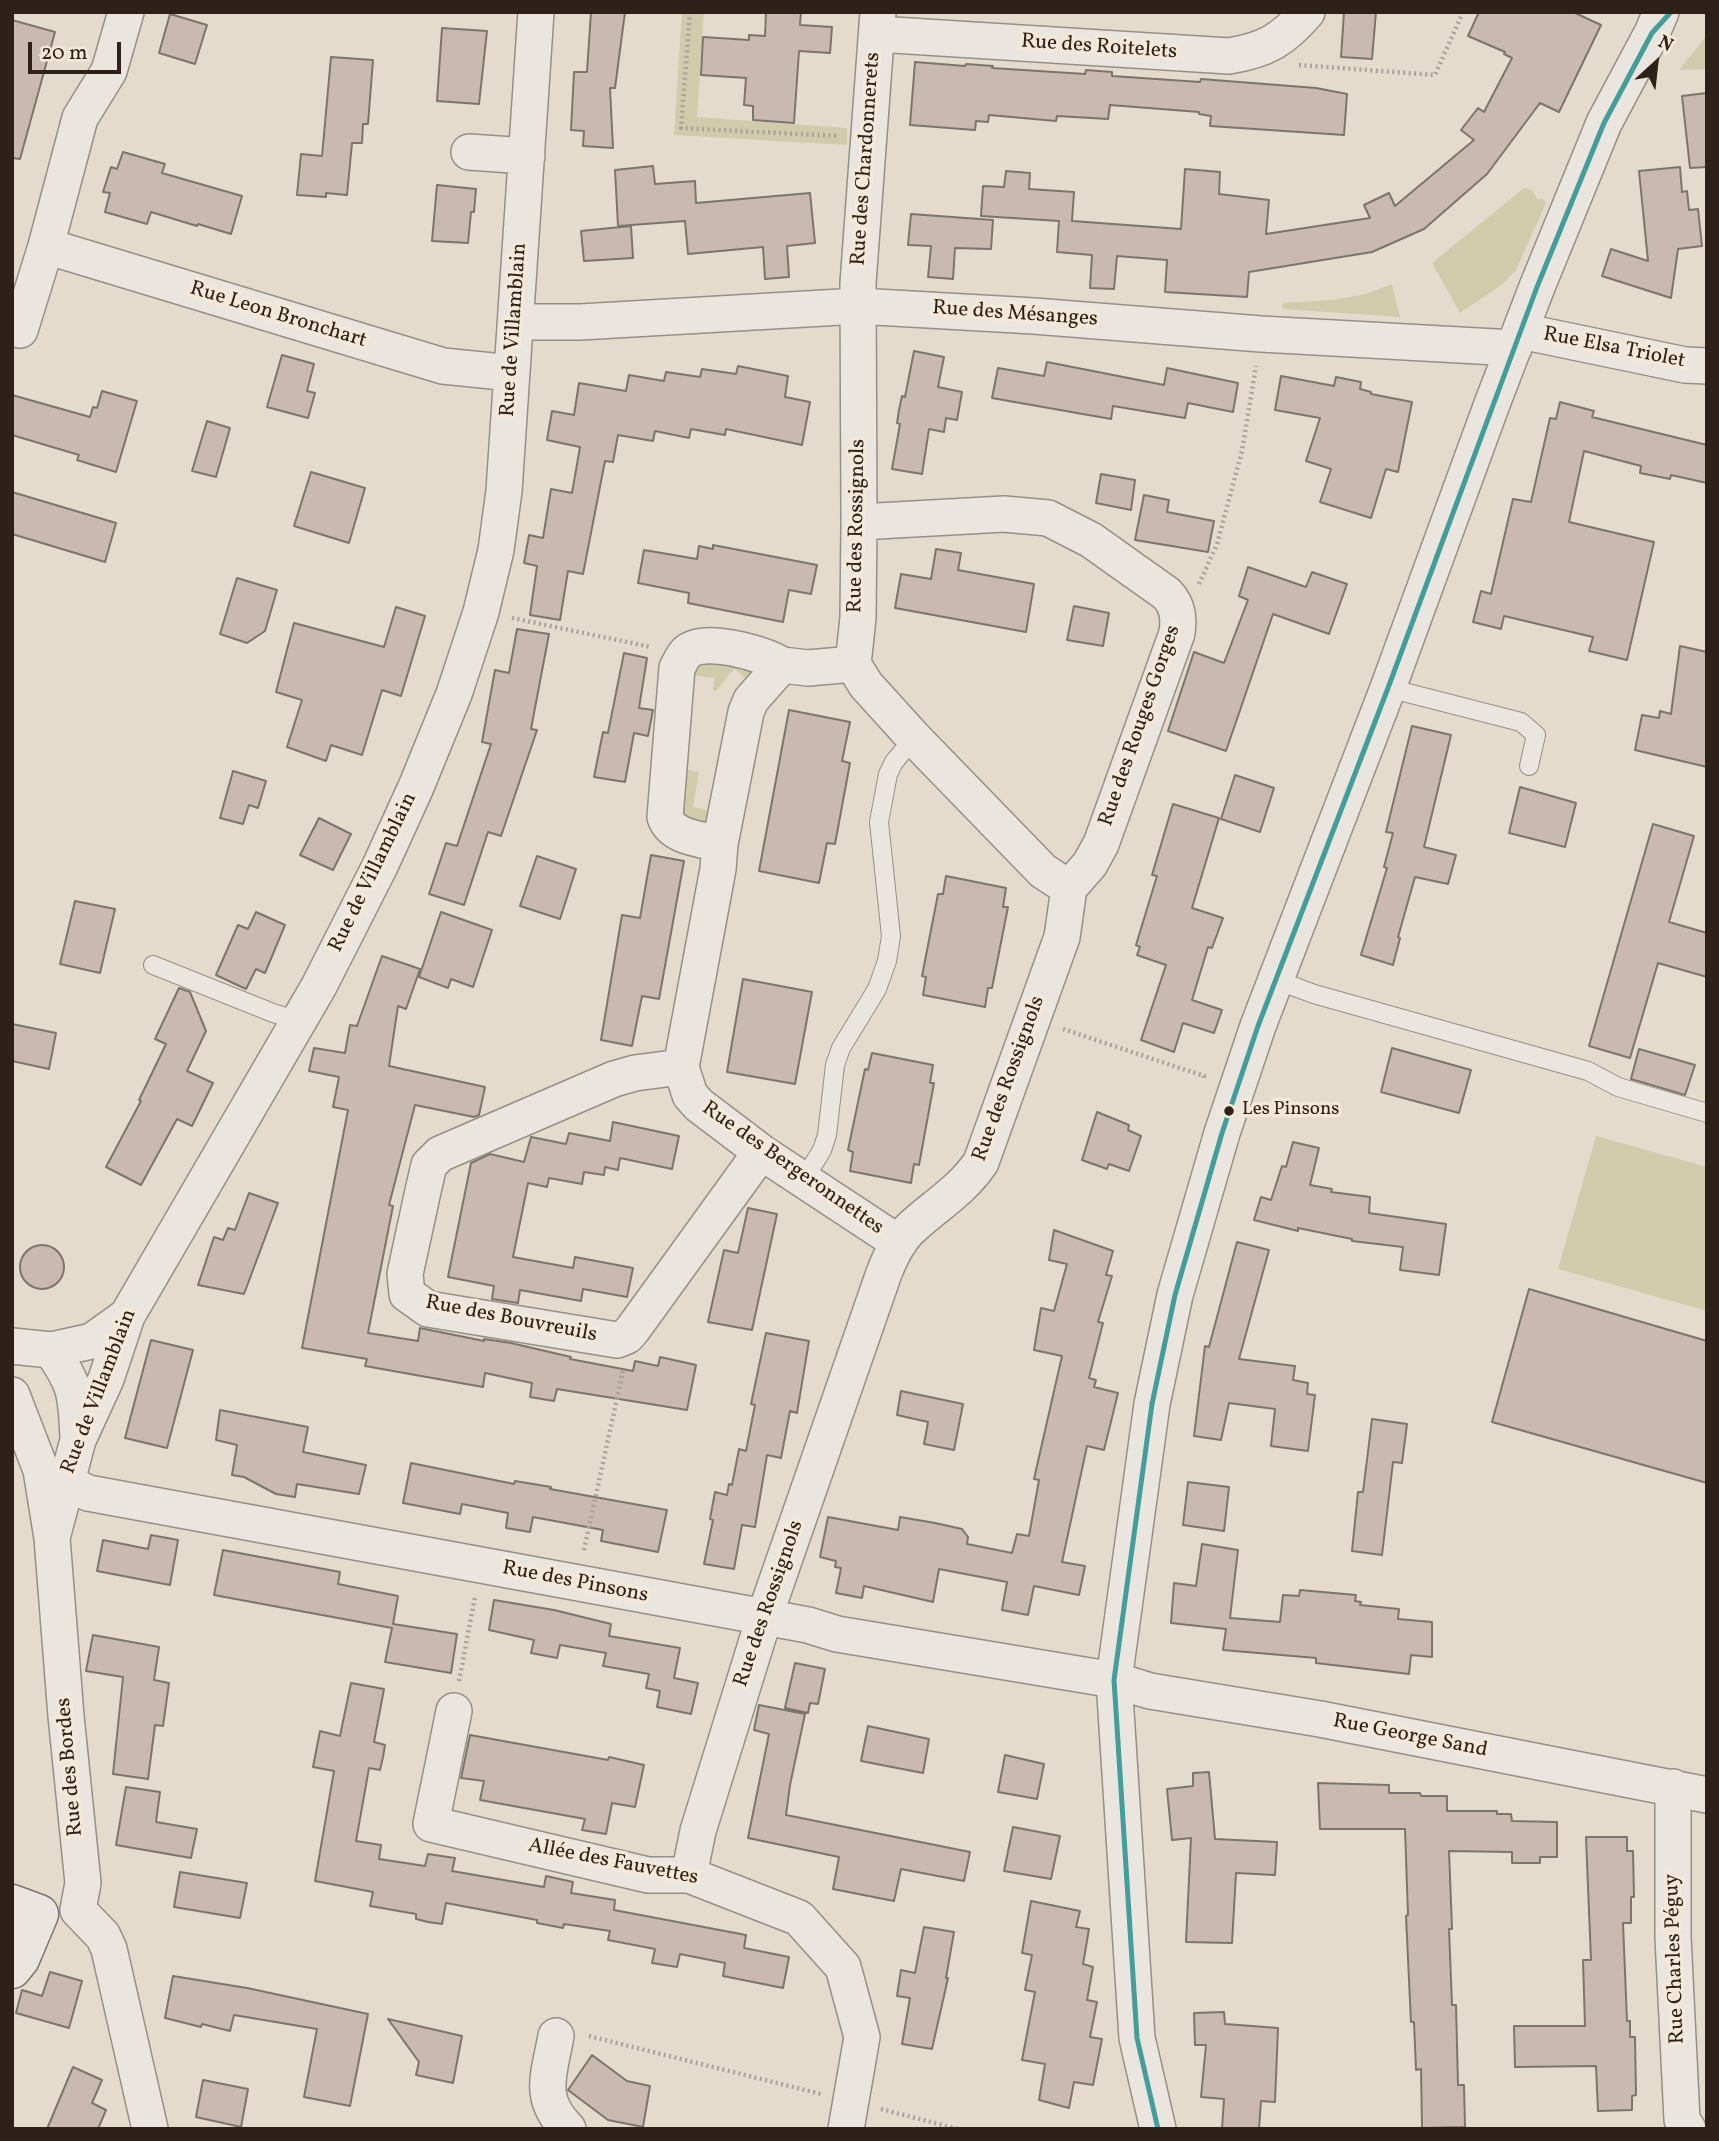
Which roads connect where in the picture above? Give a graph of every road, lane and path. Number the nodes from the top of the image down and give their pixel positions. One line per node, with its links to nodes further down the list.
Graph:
1 (125, 12): 12 (street)
2 (536, 12): 11 (street, Rue de Villamblain)
3 (690, 12): 9 (path)
4 (1307, 12): 7 (street, Rue des Roitelets)
5 (1463, 12): 8 (path)
6 (1662, 19): 17 (street)
7 (877, 23): 9 (street, Rue des Chardonnerets)
8 (1296, 65)
9 (868, 137): 13 (street, Rue des Chardonnerets)
10 (469, 152): 11 (street)
11 (527, 156): 14 (street, Rue de Villamblain)
12 (46, 246): 15 (street); 19 (street, Rue Leon Bronchart)
13 (858, 306): 14 (street, Rue des Mésanges); 16 (street, Rue des Mésanges); 20 (street, Rue des Rossignols)
14 (516, 323): 19 (street, Rue de Villamblain)
15 (20, 330)
16 (1261, 334): 17 (street, Rue des Mésanges); 21 (path)
17 (1517, 340): 18 (street, Rue Elsa Triolet); 26 (street)
18 (1707, 366)
19 (512, 373): 33 (street, Rue de Villamblain)
20 (859, 523): 21 (street, Rue des Rouges Gorges); 24 (street, Rue des Rossignols)
21 (1177, 610): 30 (street, Rue des Rouges Gorges)
22 (510, 618): 23 (path)
23 (682, 659): 25 (street); 29 (street)
24 (853, 663): 25 (street); 27 (street)
25 (782, 665): 29 (street)
26 (1388, 688): 28 (lane); 32 (street)
27 (914, 738): 30 (street); 39 (lane)
28 (1529, 766)
29 (719, 844): 35 (street)
30 (1069, 888): 40 (street, Rue des Rossignols)
31 (153, 965): 33 (lane)
32 (1276, 980): 37 (lane); 52 (street)
33 (299, 1021): 41 (street, Rue de Villamblain)
34 (1058, 1028): 36 (path)
35 (681, 1067): 38 (street, Rue des Bergeronnettes); 42 (street, Rue des Bouvreuils)
36 (1201, 1087)
37 (1707, 1113)
38 (761, 1152): 39 (street, Rue des Bergeronnettes); 42 (street, Rue des Bouvreuils)
39 (803, 1181): 40 (street, Rue des Bergeronnettes)
40 (899, 1243): 51 (street, Rue des Rossignols)
41 (127, 1316): 44 (street); 46 (street, Rue de Villamblain)
42 (627, 1336): 50 (path)
43 (12, 1346): 44 (street)
44 (51, 1350): 46 (street)
45 (12, 1395): 47 (street)
46 (78, 1440): 47 (street, Rue de Villamblain)
47 (53, 1476): 48 (street, Rue de Villamblain); 49 (street, Rue des Pinsons)
48 (52, 1538): 58 (street, Rue des Bordes)
49 (481, 1565): 50 (street, Rue des Pinsons); 53 (path)
50 (577, 1583): 51 (street, Rue des Pinsons)
51 (764, 1618): 52 (street, Rue des Pinsons); 56 (street, Rue des Rossignols)
52 (1114, 1680): 54 (street, Rue George Sand); 65 (street)
53 (454, 1711): 56 (street, Allée des Fauvettes)
54 (1673, 1787): 55 (street, Rue George Sand); 66 (street, Rue Charles Péguy)
55 (1707, 1795)
56 (689, 1875): 61 (street, Allée des Fauvettes)
57 (25, 1909): 58 (street); 59 (street)
58 (78, 1910): 62 (street)
59 (12, 1969)
60 (556, 2036): 61 (path); 63 (street)
61 (849, 2115): 64 (path)
62 (150, 2129)
63 (568, 2129)
64 (958, 2129)
65 (1158, 2129)
66 (1688, 2129)

